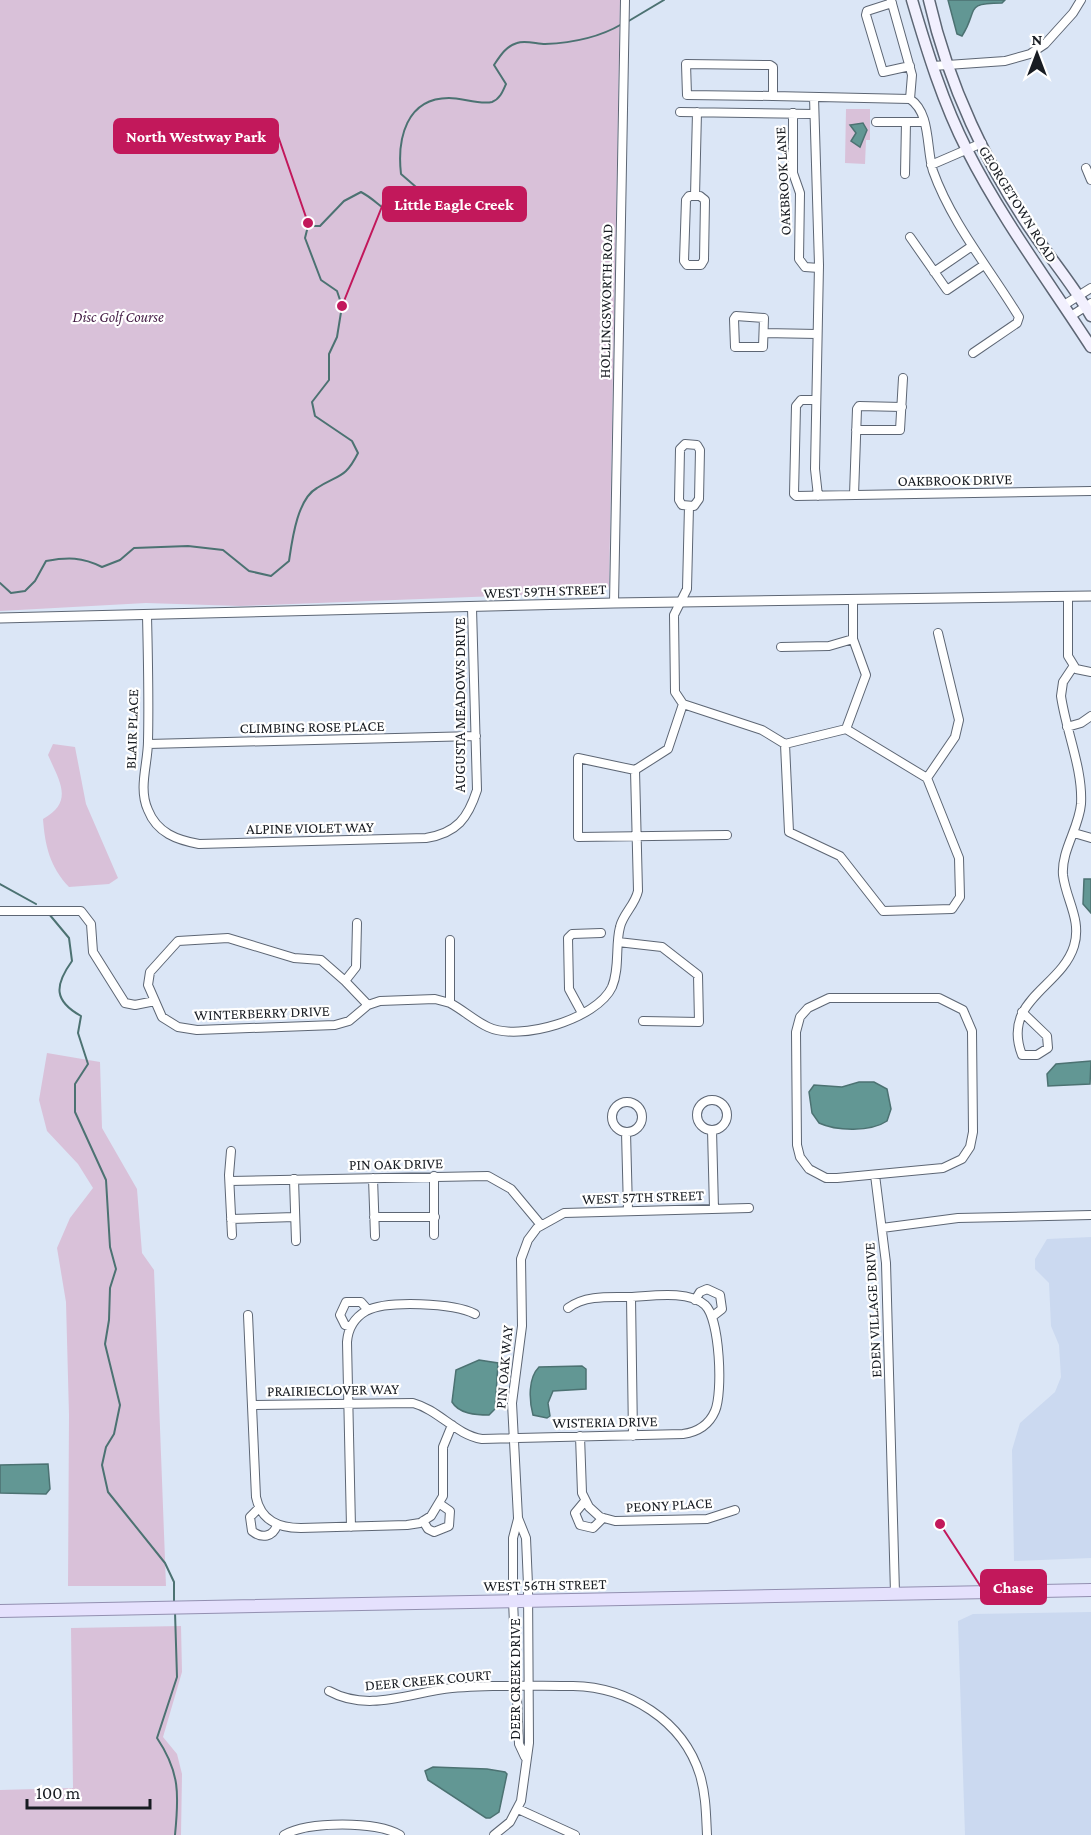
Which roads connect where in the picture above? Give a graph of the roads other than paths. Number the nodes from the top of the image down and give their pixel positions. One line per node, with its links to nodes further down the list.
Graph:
1 (625, 0): 52 (street, HOLLINGSWORTH ROAD)
2 (912, 0): 7 (main road, GEORGETOWN ROAD)
3 (928, 0): 8 (main road, GEORGETOWN ROAD)
4 (1080, 0): 8 (street)
5 (892, 2): 6 (street); 6 (street)
6 (910, 66): 11 (street)
7 (933, 66): 8 (street); 20 (main road, GEORGETOWN ROAD)
8 (950, 66): 19 (main road, GEORGETOWN ROAD)
9 (773, 96): 9 (street); 10 (street)
10 (814, 97): 11 (street); 15 (street)
11 (910, 99): 18 (street)
12 (680, 112): 13 (street)
13 (698, 112): 14 (street); 25 (street)
14 (794, 113): 15 (street); 29 (street, OAKBROOK LANE)
15 (814, 114): 29 (street)
16 (876, 122): 17 (street)
17 (906, 122): 18 (street); 23 (street)
18 (924, 122): 21 (street)
19 (982, 144): 20 (street); 32 (main road, GEORGETOWN ROAD)
20 (967, 150): 21 (street); 33 (main road, GEORGETOWN ROAD)
21 (932, 165): 27 (street)
22 (1086, 168): 24 (street)
23 (905, 174)
24 (1091, 180)
25 (695, 195): 25 (street)
26 (910, 237): 30 (street)
27 (972, 246): 28 (street); 30 (street)
28 (984, 265): 30 (street); 39 (street)
29 (819, 268): 37 (street)
30 (934, 272)
31 (1091, 288): 32 (street)
32 (1080, 296): 33 (street); 34 (main road, GEORGETOWN ROAD)
33 (1064, 305): 35 (main road, GEORGETOWN ROAD)
34 (1089, 308): 35 (street)
35 (1071, 316): 38 (main road, GEORGETOWN ROAD)
36 (764, 333): 36 (street); 37 (street)
37 (818, 334): 41 (street)
38 (1091, 347)
39 (973, 353)
40 (903, 378): 42 (street)
41 (816, 400): 46 (street); 46 (street)
42 (902, 407): 43 (street); 43 (street)
43 (856, 430): 45 (street)
44 (1091, 490): 45 (street, OAKBROOK DRIVE)
45 (854, 495): 46 (street, OAKBROOK DRIVE)
46 (818, 496)
47 (689, 506): 47 (street); 51 (street)
48 (1068, 596): 49 (street, WEST 59TH STREET); 50 (street, WEST 59TH STREET); 59 (street)
49 (1091, 596)
50 (853, 599): 51 (street, WEST 59TH STREET); 57 (street)
51 (681, 602): 52 (street, WEST 59TH STREET); 61 (street)
52 (614, 603): 53 (street, WEST 59TH STREET)
53 (472, 608): 54 (street, WEST 59TH STREET); 65 (street, AUGUSTA MEADOWS DRIVE)
54 (147, 616): 55 (street, WEST 59TH STREET); 66 (street, BLAIR PLACE)
55 (0, 618)
56 (938, 633): 69 (street)
57 (854, 639): 58 (street); 64 (street)
58 (781, 647)
59 (1073, 667): 60 (street); 63 (street)
60 (1091, 672)
61 (683, 704): 67 (street); 68 (street)
62 (1091, 716): 63 (street)
63 (1067, 727): 71 (street)
64 (846, 729): 67 (street); 69 (street)
65 (476, 736): 66 (street, CLIMBING ROSE PLACE); 70 (street, AUGUSTA MEADOWS DRIVE)
66 (148, 744): 73 (street, BLAIR PLACE)
67 (785, 744): 69 (street)
68 (635, 770): 74 (street); 74 (street)
69 (927, 778)
70 (453, 831): 73 (street, ALPINE VIOLET WAY)
71 (1074, 833): 75 (street); 85 (street)
72 (727, 835): 74 (street)
73 (169, 836)
74 (637, 836): 80 (street)
75 (1091, 838)
76 (0, 911): 82 (street)
77 (357, 922): 81 (street)
78 (601, 933): 86 (street)
79 (450, 940): 83 (street)
80 (618, 942): 86 (street); 87 (street)
81 (345, 981): 82 (street); 84 (street)
82 (154, 1001): 84 (street, WINTERBERRY DRIVE)
83 (450, 1003): 84 (street, WINTERBERRY DRIVE); 86 (street, WINTERBERRY DRIVE)
84 (368, 1005)
85 (1022, 1012): 85 (street)
86 (582, 1013)
87 (643, 1021)
88 (712, 1130): 97 (street)
89 (626, 1132): 98 (street)
90 (231, 1151): 95 (street)
91 (875, 1175): 91 (street); 105 (street, EDEN VILLAGE DRIVE)
92 (434, 1176): 93 (street, PIN OAK DRIVE); 102 (street); 104 (street, PIN OAK DRIVE)
93 (373, 1178): 94 (street, PIN OAK DRIVE); 101 (street)
94 (294, 1179): 95 (street, PIN OAK DRIVE); 100 (street)
95 (231, 1181): 103 (street)
96 (749, 1208): 97 (street, WEST 57TH STREET)
97 (714, 1209): 98 (street, WEST 57TH STREET)
98 (628, 1210): 104 (street, WEST 57TH STREET)
99 (1091, 1215): 105 (street)
100 (295, 1217): 103 (street); 109 (street)
101 (374, 1217): 102 (street); 108 (street)
102 (435, 1217): 107 (street)
103 (231, 1219): 106 (street)
104 (541, 1225): 123 (street, PIN OAK WAY)
105 (882, 1228): 134 (street, EDEN VILLAGE DRIVE)
106 (232, 1235)
107 (434, 1235)
108 (375, 1236)
109 (296, 1240)
110 (631, 1297): 111 (street); 112 (street); 122 (street)
111 (695, 1300): 116 (street); 116 (street)
112 (568, 1308)
113 (368, 1310): 114 (street); 117 (street); 117 (street)
114 (475, 1314)
115 (248, 1315): 119 (street)
116 (713, 1316): 122 (street, WISTERIA DRIVE)
117 (351, 1327): 118 (street)
118 (349, 1403): 119 (street, PRAIRIECLOVER WAY); 120 (street, PRAIRIECLOVER WAY); 132 (street)
119 (252, 1406): 126 (street)
120 (452, 1425): 123 (street, PRAIRIECLOVER WAY); 125 (street)
121 (580, 1436): 122 (street, WISTERIA DRIVE); 123 (street, WISTERIA DRIVE); 124 (street, PEONY PLACE)
122 (633, 1436)
123 (513, 1438): 128 (street, PIN OAK WAY)
124 (585, 1501): 129 (street); 129 (street, PEONY PLACE)
125 (440, 1504): 130 (street); 130 (street)
126 (260, 1508): 131 (street); 131 (street)
127 (735, 1510): 129 (street, PEONY PLACE)
128 (518, 1518): 135 (street, PIN OAK WAY); 136 (street, PIN OAK WAY)
129 (603, 1518)
130 (423, 1521): 132 (street)
131 (277, 1525): 132 (street)
132 (351, 1527)
133 (1091, 1590): 134 (main road, WEST 56TH STREET)
134 (895, 1593): 136 (main road, WEST 56TH STREET)
135 (513, 1600): 136 (main road, WEST 56TH STREET); 137 (main road, WEST 56TH STREET); 139 (street, DEER CREEK DRIVE)
136 (529, 1600): 138 (street, DEER CREEK DRIVE)
137 (0, 1611)
138 (530, 1686): 139 (street, DEER CREEK COURT); 141 (street, DEER CREEK DRIVE); 147 (street, DEER CREEK COURT)
139 (516, 1687): 140 (street, DEER CREEK COURT); 141 (street, DEER CREEK DRIVE)
140 (329, 1691)
141 (525, 1758): 142 (street, DEER CREEK DRIVE)
142 (518, 1809): 145 (street, DEER CREEK DRIVE); 146 (street)
143 (284, 1835): 144 (street)
144 (400, 1835)
145 (494, 1835)
146 (575, 1835)
147 (707, 1835)

